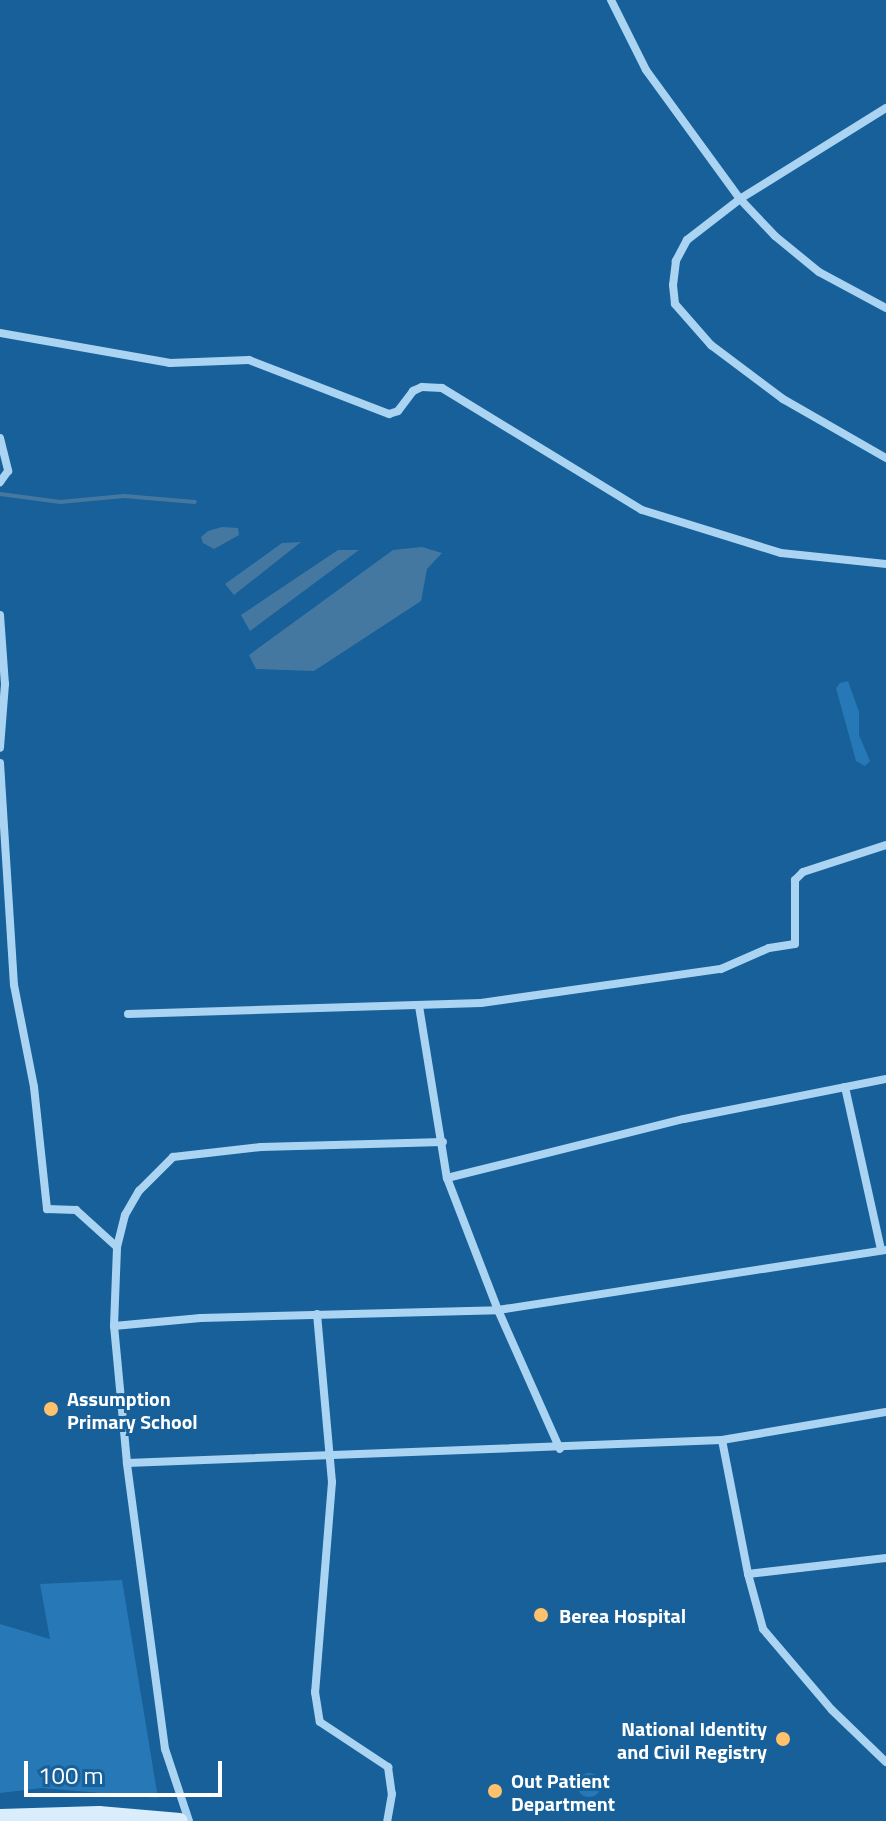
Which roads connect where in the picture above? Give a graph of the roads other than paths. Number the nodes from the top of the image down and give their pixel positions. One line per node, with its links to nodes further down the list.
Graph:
1 (611, 0): 3 (street)
2 (886, 108): 3 (street)
3 (740, 199): 4 (street); 7 (street)
4 (886, 308)
5 (0, 333): 9 (street)
6 (0, 438): 8 (street)
7 (886, 458)
8 (0, 482)
9 (886, 564)
10 (0, 615): 11 (street)
11 (0, 748)
12 (0, 763): 20 (street)
13 (886, 845): 14 (street)
14 (419, 1006): 15 (street); 18 (street)
15 (128, 1014)
16 (886, 1079): 17 (street)
17 (845, 1087): 19 (street); 21 (street)
18 (443, 1142): 19 (street); 20 (street)
19 (447, 1178): 22 (street)
20 (117, 1247): 24 (street)
21 (884, 1250): 22 (street)
22 (498, 1310): 23 (street); 27 (street)
23 (317, 1314): 24 (street); 28 (street)
24 (114, 1326): 29 (street)
25 (886, 1412): 26 (street)
26 (722, 1440): 27 (street); 31 (street)
27 (560, 1449): 28 (street)
28 (330, 1454): 29 (street); 36 (street)
29 (127, 1463): 35 (street)
30 (886, 1558): 31 (street)
31 (748, 1574): 32 (street)
32 (886, 1762)
33 (0, 1817): 34 (main road)
34 (180, 1821)
35 (189, 1821)
36 (387, 1821)

